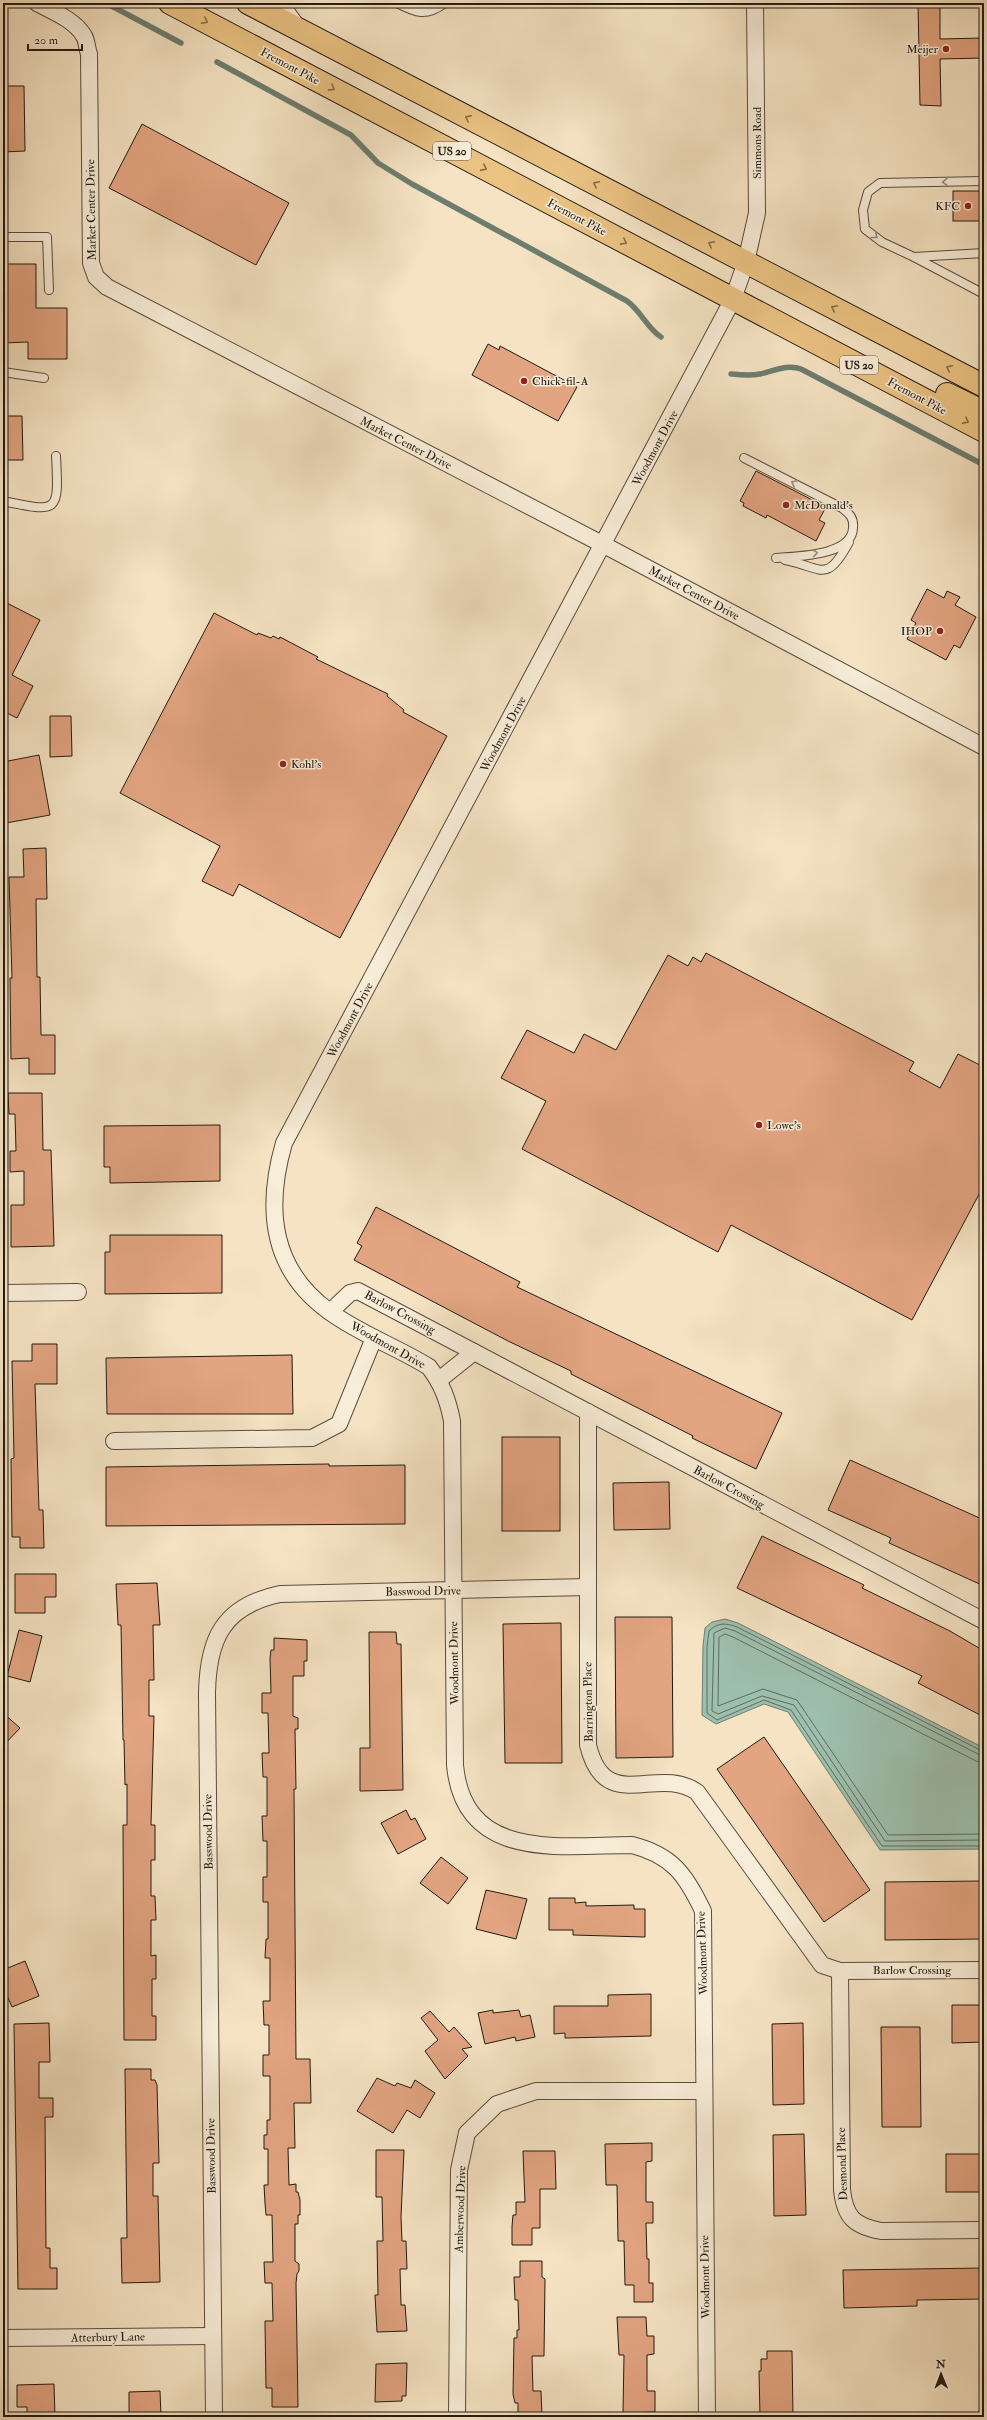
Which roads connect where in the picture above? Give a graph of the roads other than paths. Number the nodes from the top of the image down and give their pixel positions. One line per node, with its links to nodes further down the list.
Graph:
1 (37, 3): 25 (street, Market Center Drive)
2 (170, 3): 13 (highway, Fremont Pike / US 20, one-way to 13)
3 (248, 3): 8 (highway, Fremont Pike / US 20)
4 (280, 3): 8 (street)
5 (397, 3): 6 (lane)
6 (445, 3)
7 (755, 3): 13 (street, Simmons Road)
8 (299, 30): 13 (highway, Fremont Pike / US 20, one-way to 8)
9 (984, 182): 12 (lane, one-way to 12)
10 (3, 237): 14 (lane)
11 (984, 253): 12 (lane)
12 (914, 257): 15 (lane)
13 (740, 281): 18 (highway, Fremont Pike / US 20, one-way to 13); 19 (highway); 20 (highway, Fremont Pike / US 20, one-way to 20); 25 (street, Woodmont Drive)
14 (49, 290)
15 (984, 294)
16 (3, 372): 17 (lane)
17 (44, 378)
18 (984, 386)
19 (984, 412)
20 (984, 431)
21 (56, 456): 23 (lane)
22 (744, 458): 24 (lane, one-way to 22)
23 (3, 501)
24 (850, 540): 24 (lane, one-way to 24)
25 (604, 545): 26 (street, Market Center Drive); 29 (street, Woodmont Drive)
26 (984, 747)
27 (78, 1292): 28 (street)
28 (3, 1293)
29 (330, 1312): 30 (street, Woodmont Drive); 31 (street, Barlow Crossing)
30 (374, 1338): 32 (street, Woodmont Drive); 34 (street)
31 (474, 1352): 32 (street); 33 (street, Barlow Crossing)
32 (439, 1380): 36 (street, Woodmont Drive)
33 (588, 1412): 35 (street, Barrington Place); 37 (street, Barlow Crossing)
34 (114, 1441)
35 (588, 1587): 36 (street, Basswood Drive); 39 (street, Barrington Place)
36 (453, 1590): 40 (street, Woodmont Drive); 42 (street, Basswood Drive)
37 (984, 1621)
38 (984, 1970): 39 (street, Barlow Crossing)
39 (840, 1971): 41 (street, Desmond Place)
40 (704, 2091): 45 (street, Amberwood Drive); 46 (street, Woodmont Drive)
41 (984, 2230)
42 (213, 2336): 43 (street, Atterbury Lane); 44 (street, Basswood Drive)
43 (3, 2338)
44 (214, 2417)
45 (457, 2417)
46 (707, 2417)

